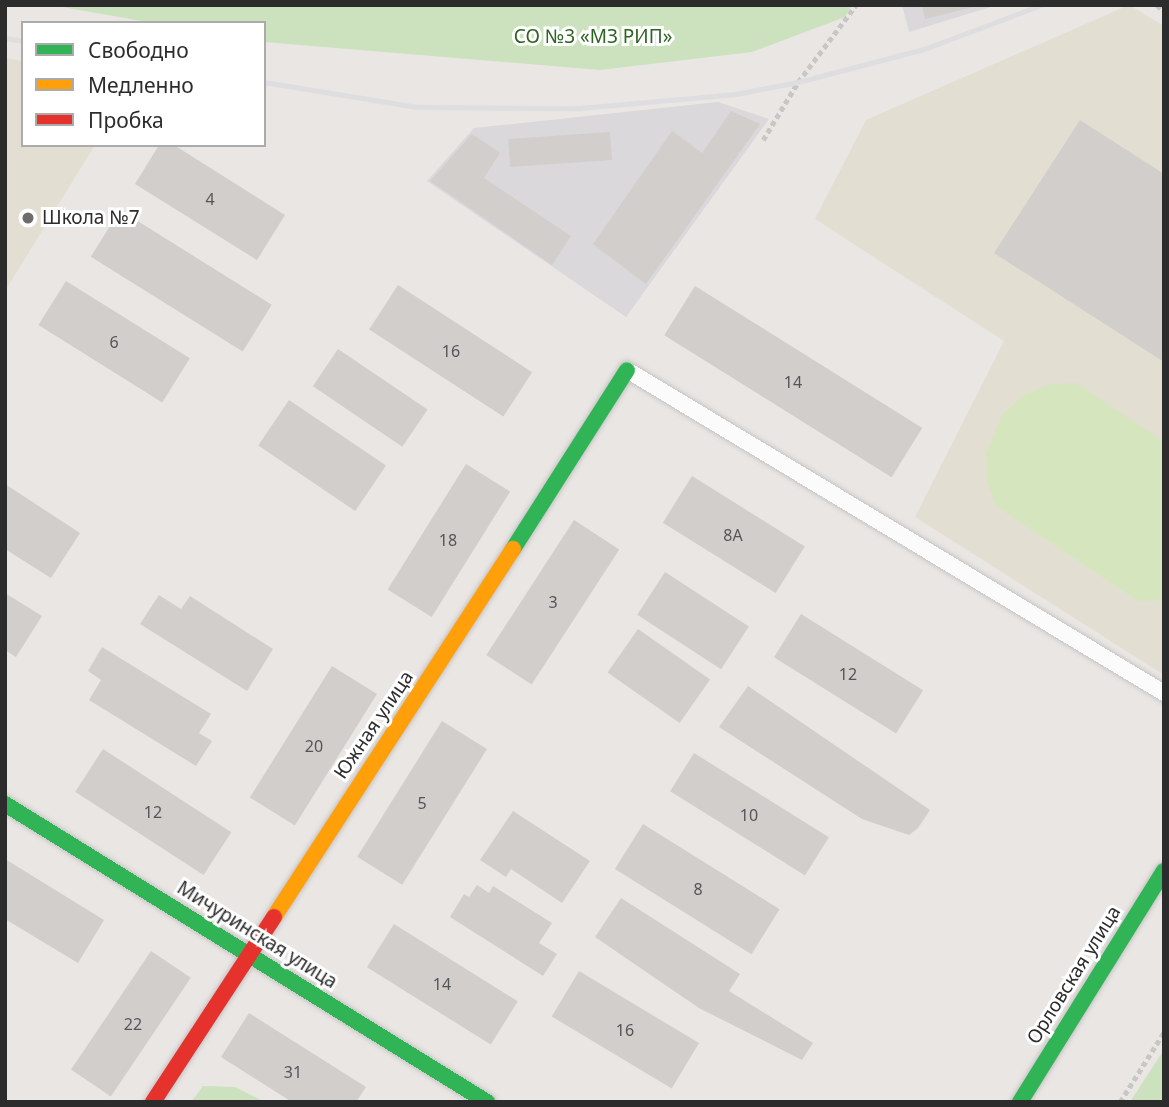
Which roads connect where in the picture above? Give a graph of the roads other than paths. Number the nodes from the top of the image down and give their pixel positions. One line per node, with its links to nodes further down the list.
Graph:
1 (627, 370): 2 (lane); 5 (street, Южная улица)
2 (1164, 693)
3 (5, 804): 5 (street, Мичуринская улица)
4 (1164, 871): 8 (street, Орловская улица)
5 (248, 954): 6 (street, Южная улица); 7 (street, Мичуринская улица)
6 (153, 1102)
7 (487, 1102)
8 (1020, 1102)

